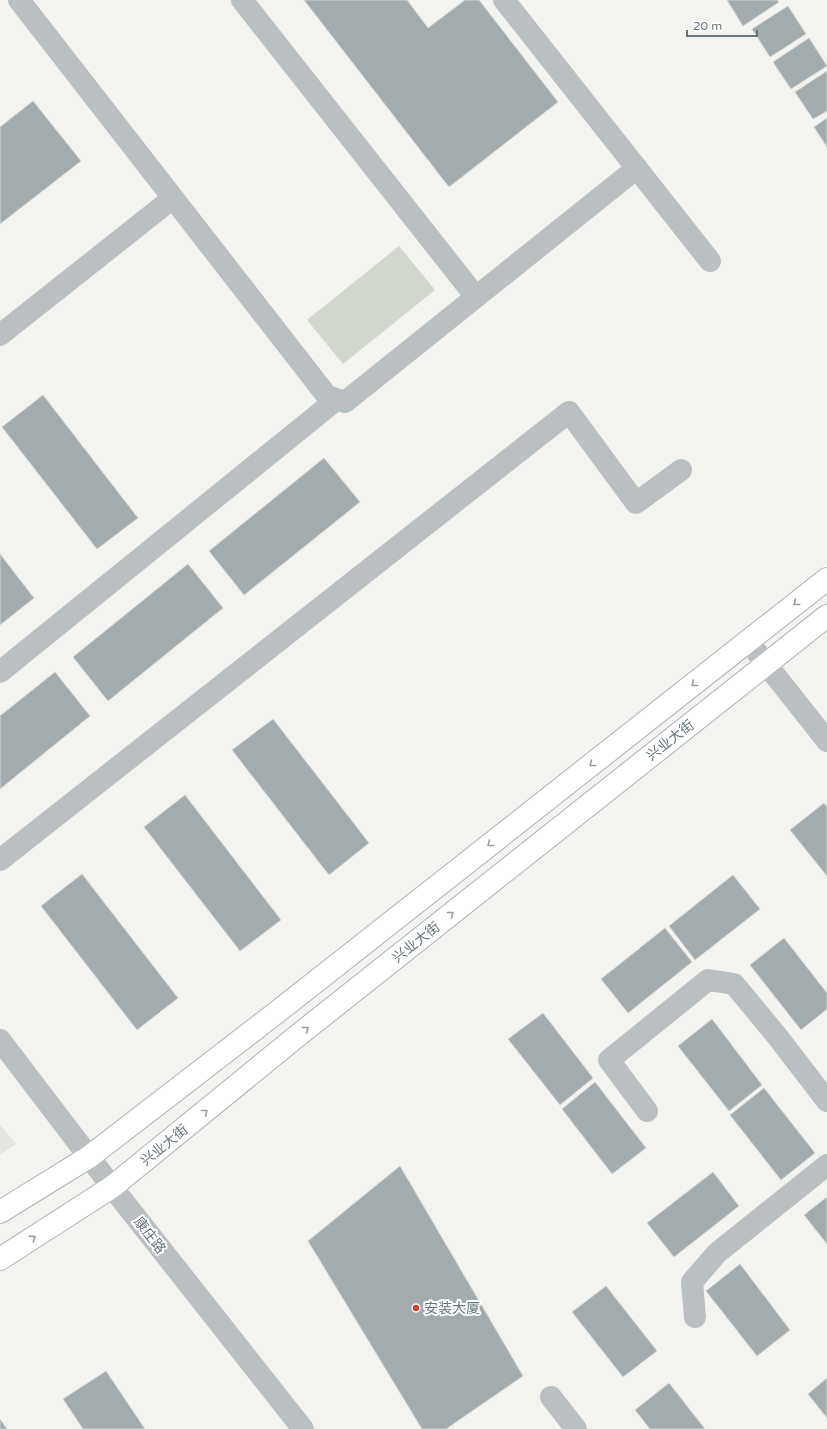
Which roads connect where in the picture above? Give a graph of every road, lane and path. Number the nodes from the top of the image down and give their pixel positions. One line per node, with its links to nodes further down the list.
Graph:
1 (19, 0): 5 (street)
2 (242, 0): 7 (street)
3 (504, 0): 4 (street)
4 (637, 168): 6 (street); 7 (street)
5 (173, 198): 8 (street); 9 (street)
6 (710, 261)
7 (476, 297): 9 (street)
8 (0, 335)
9 (336, 400): 15 (street)
10 (681, 470): 17 (street)
11 (827, 579): 13 (main road, 兴业大街, one-way to 13)
12 (827, 616): 14 (main road, 兴业大街)
13 (748, 641): 14 (street); 21 (main road, 兴业大街, one-way to 21)
14 (766, 663): 16 (street); 23 (main road, 兴业大街, one-way to 14)
15 (0, 672)
16 (827, 741)
17 (0, 860)
18 (0, 1040): 21 (street, 康庄路)
19 (827, 1101): 20 (street)
20 (646, 1111)
21 (89, 1157): 23 (street, 康庄路); 24 (main road, 兴业大街)
22 (827, 1165): 26 (street)
23 (112, 1187): 25 (main road, 兴业大街, one-way to 23); 28 (street, 康庄路)
24 (0, 1212)
25 (0, 1259)
26 (695, 1317)
27 (551, 1397): 29 (street)
28 (303, 1429)
29 (576, 1429)

